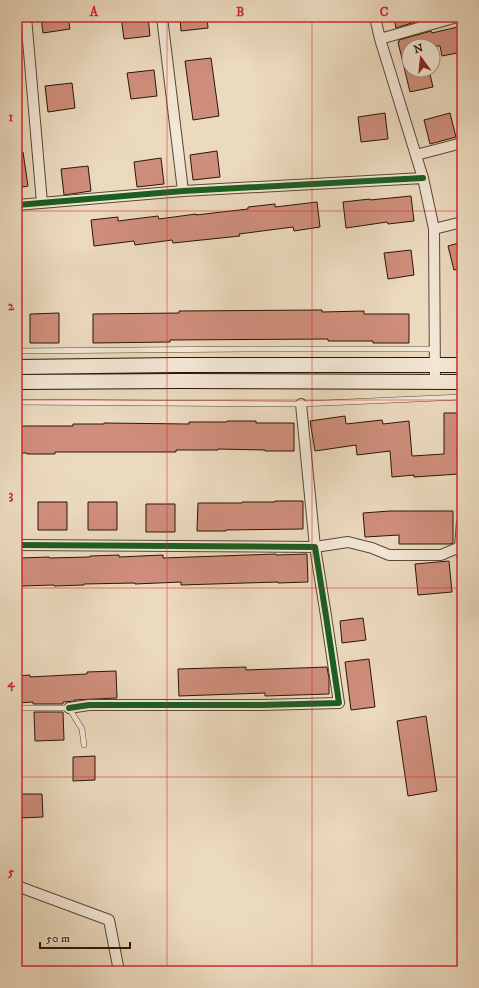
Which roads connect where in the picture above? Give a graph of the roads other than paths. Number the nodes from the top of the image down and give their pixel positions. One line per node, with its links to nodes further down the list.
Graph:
1 (26, 17): 10 (street)
2 (162, 17): 9 (street)
3 (375, 17): 5 (street)
4 (457, 17): 5 (street)
5 (380, 39): 7 (street)
6 (462, 143): 7 (street)
7 (416, 155): 8 (street)
8 (423, 178): 9 (street); 13 (street)
9 (183, 191): 10 (street)
10 (42, 203): 11 (street)
11 (17, 205)
12 (462, 222): 13 (street)
13 (434, 228): 14 (street)
14 (434, 349): 15 (lane); 17 (street)
15 (17, 352)
16 (462, 365): 17 (main road)
17 (435, 366): 18 (main road); 20 (street)
18 (17, 367)
19 (17, 382): 20 (main road)
20 (435, 382): 21 (main road)
21 (462, 382)
22 (462, 397): 24 (lane)
23 (17, 402): 24 (lane)
24 (301, 404): 27 (street)
25 (462, 522): 28 (street)
26 (17, 545): 27 (street)
27 (315, 547): 28 (street); 30 (street)
28 (461, 551)
29 (17, 708): 30 (lane)
30 (69, 708): 31 (lane)
31 (84, 745)
32 (17, 886): 33 (street)
33 (120, 971)

